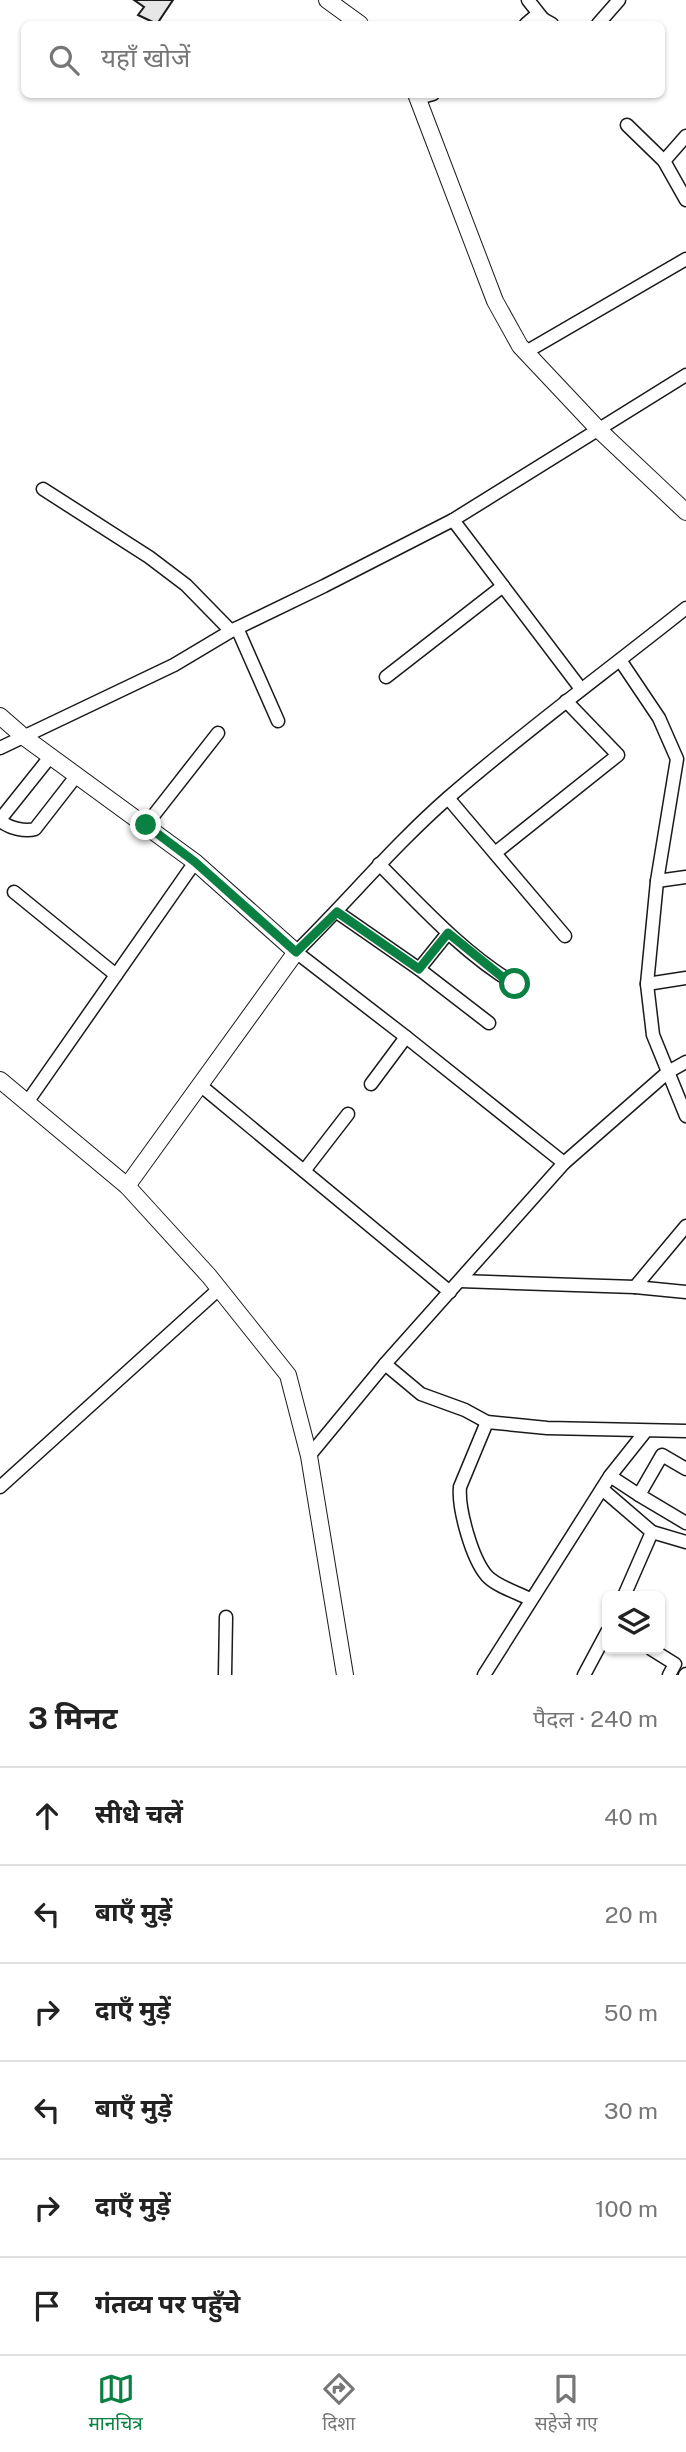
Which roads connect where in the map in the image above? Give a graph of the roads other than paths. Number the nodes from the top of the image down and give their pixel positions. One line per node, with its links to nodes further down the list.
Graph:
1 (327, 0): 4 (street)
2 (528, 0): 5 (street)
3 (619, 0): 6 (street)
4 (356, 21)
5 (546, 21)
6 (601, 21)
7 (424, 98): 13 (street)
8 (627, 125): 10 (street)
9 (686, 136): 10 (street)
10 (664, 161): 11 (street)
11 (686, 200)
12 (686, 259): 13 (street)
13 (526, 352): 15 (street)
14 (686, 375): 15 (street)
15 (600, 431): 17 (street); 18 (street)
16 (43, 489): 21 (street)
17 (686, 512)
18 (453, 520): 19 (street); 21 (street)
19 (503, 586): 23 (street); 24 (street)
20 (686, 608): 22 (street)
21 (234, 629): 27 (street); 29 (street)
22 (620, 660): 24 (street); 32 (street)
23 (386, 677)
24 (581, 688): 25 (street)
25 (566, 701): 34 (street); 36 (street)
26 (0, 716): 29 (street)
27 (278, 721)
28 (218, 733): 35 (street)
29 (24, 737): 30 (street); 31 (street)
30 (0, 748)
31 (50, 757): 33 (street); 33 (street)
32 (681, 763): 40 (street)
33 (76, 775): 35 (street)
34 (448, 798): 36 (street); 38 (street)
35 (146, 825): 37 (street)
36 (495, 853): 44 (street)
37 (195, 862): 45 (street); 47 (street)
38 (379, 864): 42 (street); 43 (street)
39 (686, 877): 40 (street)
40 (657, 881): 50 (street)
41 (14, 892): 47 (street)
42 (337, 912): 45 (street); 46 (street)
43 (448, 933): 46 (street); 49 (street)
44 (565, 936)
45 (296, 952): 52 (street); 57 (street)
46 (419, 969): 51 (street)
47 (116, 975): 58 (street)
48 (686, 978): 50 (street)
49 (515, 984)
50 (646, 984): 54 (street)
51 (489, 1023)
52 (407, 1037): 56 (street); 61 (street)
53 (686, 1062): 54 (street)
54 (668, 1072): 60 (street); 61 (street)
55 (0, 1080): 58 (street)
56 (371, 1084)
57 (200, 1085): 62 (street); 63 (street)
58 (28, 1101): 63 (street)
59 (348, 1114): 62 (street)
60 (686, 1116)
61 (564, 1163): 65 (street)
62 (304, 1171): 68 (street)
63 (127, 1186): 67 (street)
64 (686, 1226): 66 (street)
65 (460, 1281): 66 (street); 68 (street)
66 (635, 1287): 69 (street)
67 (220, 1288): 74 (street); 77 (street)
68 (450, 1292): 70 (street)
69 (686, 1292)
70 (385, 1364): 71 (street); 74 (street)
71 (487, 1422): 72 (street); 84 (street)
72 (645, 1432): 73 (street); 76 (street)
73 (686, 1432)
74 (309, 1456): 89 (street)
75 (686, 1469): 79 (street)
76 (610, 1476): 78 (street); 79 (street)
77 (0, 1487)
78 (602, 1489): 81 (street); 84 (street)
79 (639, 1495): 80 (street)
80 (686, 1523)
81 (652, 1532): 82 (street); 83 (street)
82 (686, 1542)
83 (626, 1591)
84 (530, 1600): 90 (street)
85 (226, 1616): 88 (street)
86 (602, 1641): 91 (street)
87 (658, 1654): 92 (street)
88 (225, 1675)
89 (345, 1675)
90 (484, 1675)
91 (584, 1675)
92 (669, 1675)

